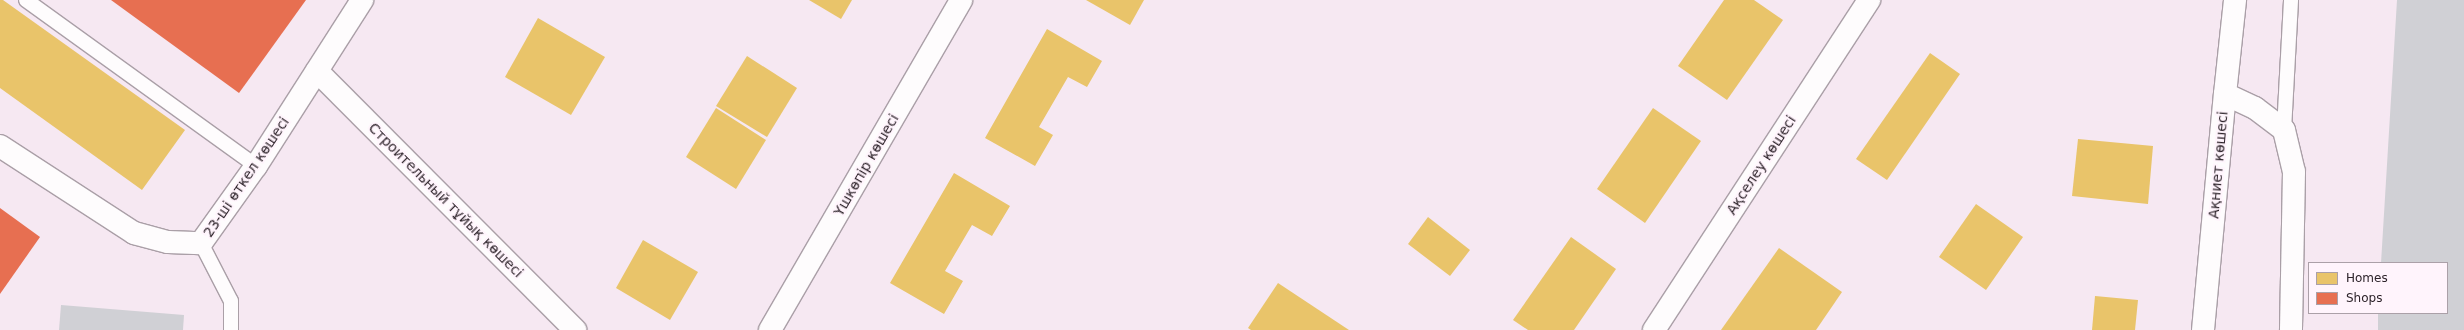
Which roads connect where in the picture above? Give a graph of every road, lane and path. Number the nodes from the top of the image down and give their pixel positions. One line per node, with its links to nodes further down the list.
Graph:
1 (26, 0): 11 (lane)
2 (362, 0): 7 (street, 23-ші өткел көшесі)
3 (961, 0): 13 (street, Үшкөпір көшесі)
4 (1869, 0): 16 (street, Ақселеу көшесі)
5 (2236, 0): 8 (street, Ақниет көшесі)
6 (2291, 0): 9 (lane)
7 (317, 71): 11 (street, 23-ші өткел көшесі); 15 (street, Строительный тұйық көшесі)
8 (2225, 94): 9 (street); 17 (street, Ақниет көшесі)
9 (2284, 130): 18 (street)
10 (0, 146): 12 (street, 23-ші өткел көшесі)
11 (256, 166): 12 (street, 23-ші өткел көшесі)
12 (201, 243): 14 (lane)
13 (772, 329)
14 (231, 330)
15 (575, 330)
16 (1654, 330)
17 (2204, 330)
18 (2291, 330)

